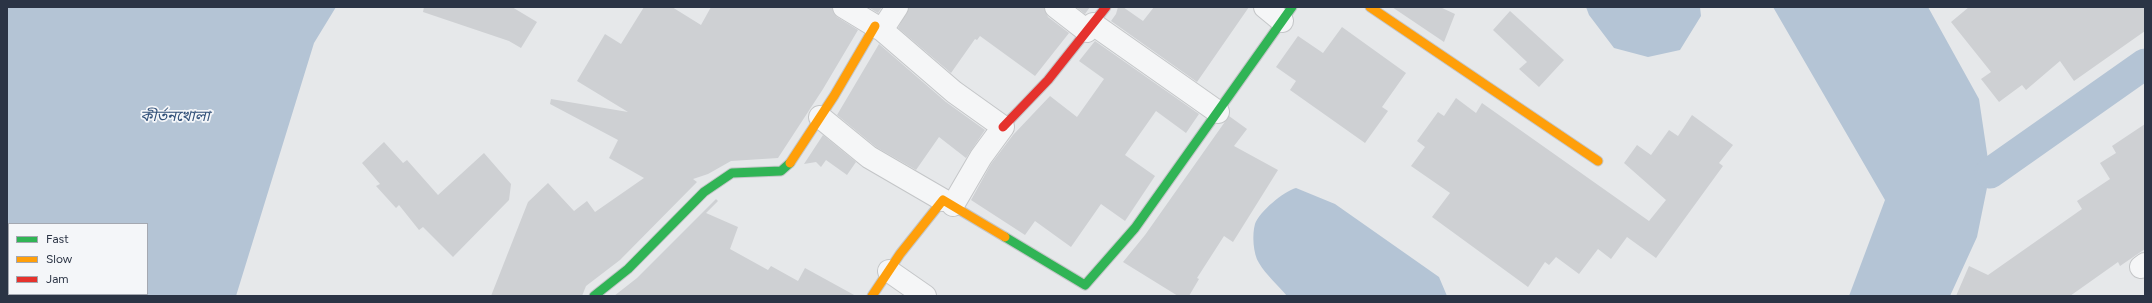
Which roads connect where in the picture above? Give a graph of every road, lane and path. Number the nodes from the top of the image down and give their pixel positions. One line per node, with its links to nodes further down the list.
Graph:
1 (844, 7): 8 (street)
2 (897, 7): 8 (street)
3 (1056, 7): 7 (street)
4 (1265, 7): 6 (street)
5 (1370, 7): 12 (street)
6 (1287, 14): 9 (street)
7 (1095, 20): 9 (street); 11 (street)
8 (878, 28): 10 (street); 11 (street)
9 (1218, 112): 13 (street)
10 (820, 117): 13 (street); 15 (street)
11 (1003, 127): 13 (street)
12 (1598, 161)
13 (948, 202): 14 (street)
14 (889, 271): 16 (street); 17 (street)
15 (594, 296)
16 (872, 296)
17 (925, 296)

